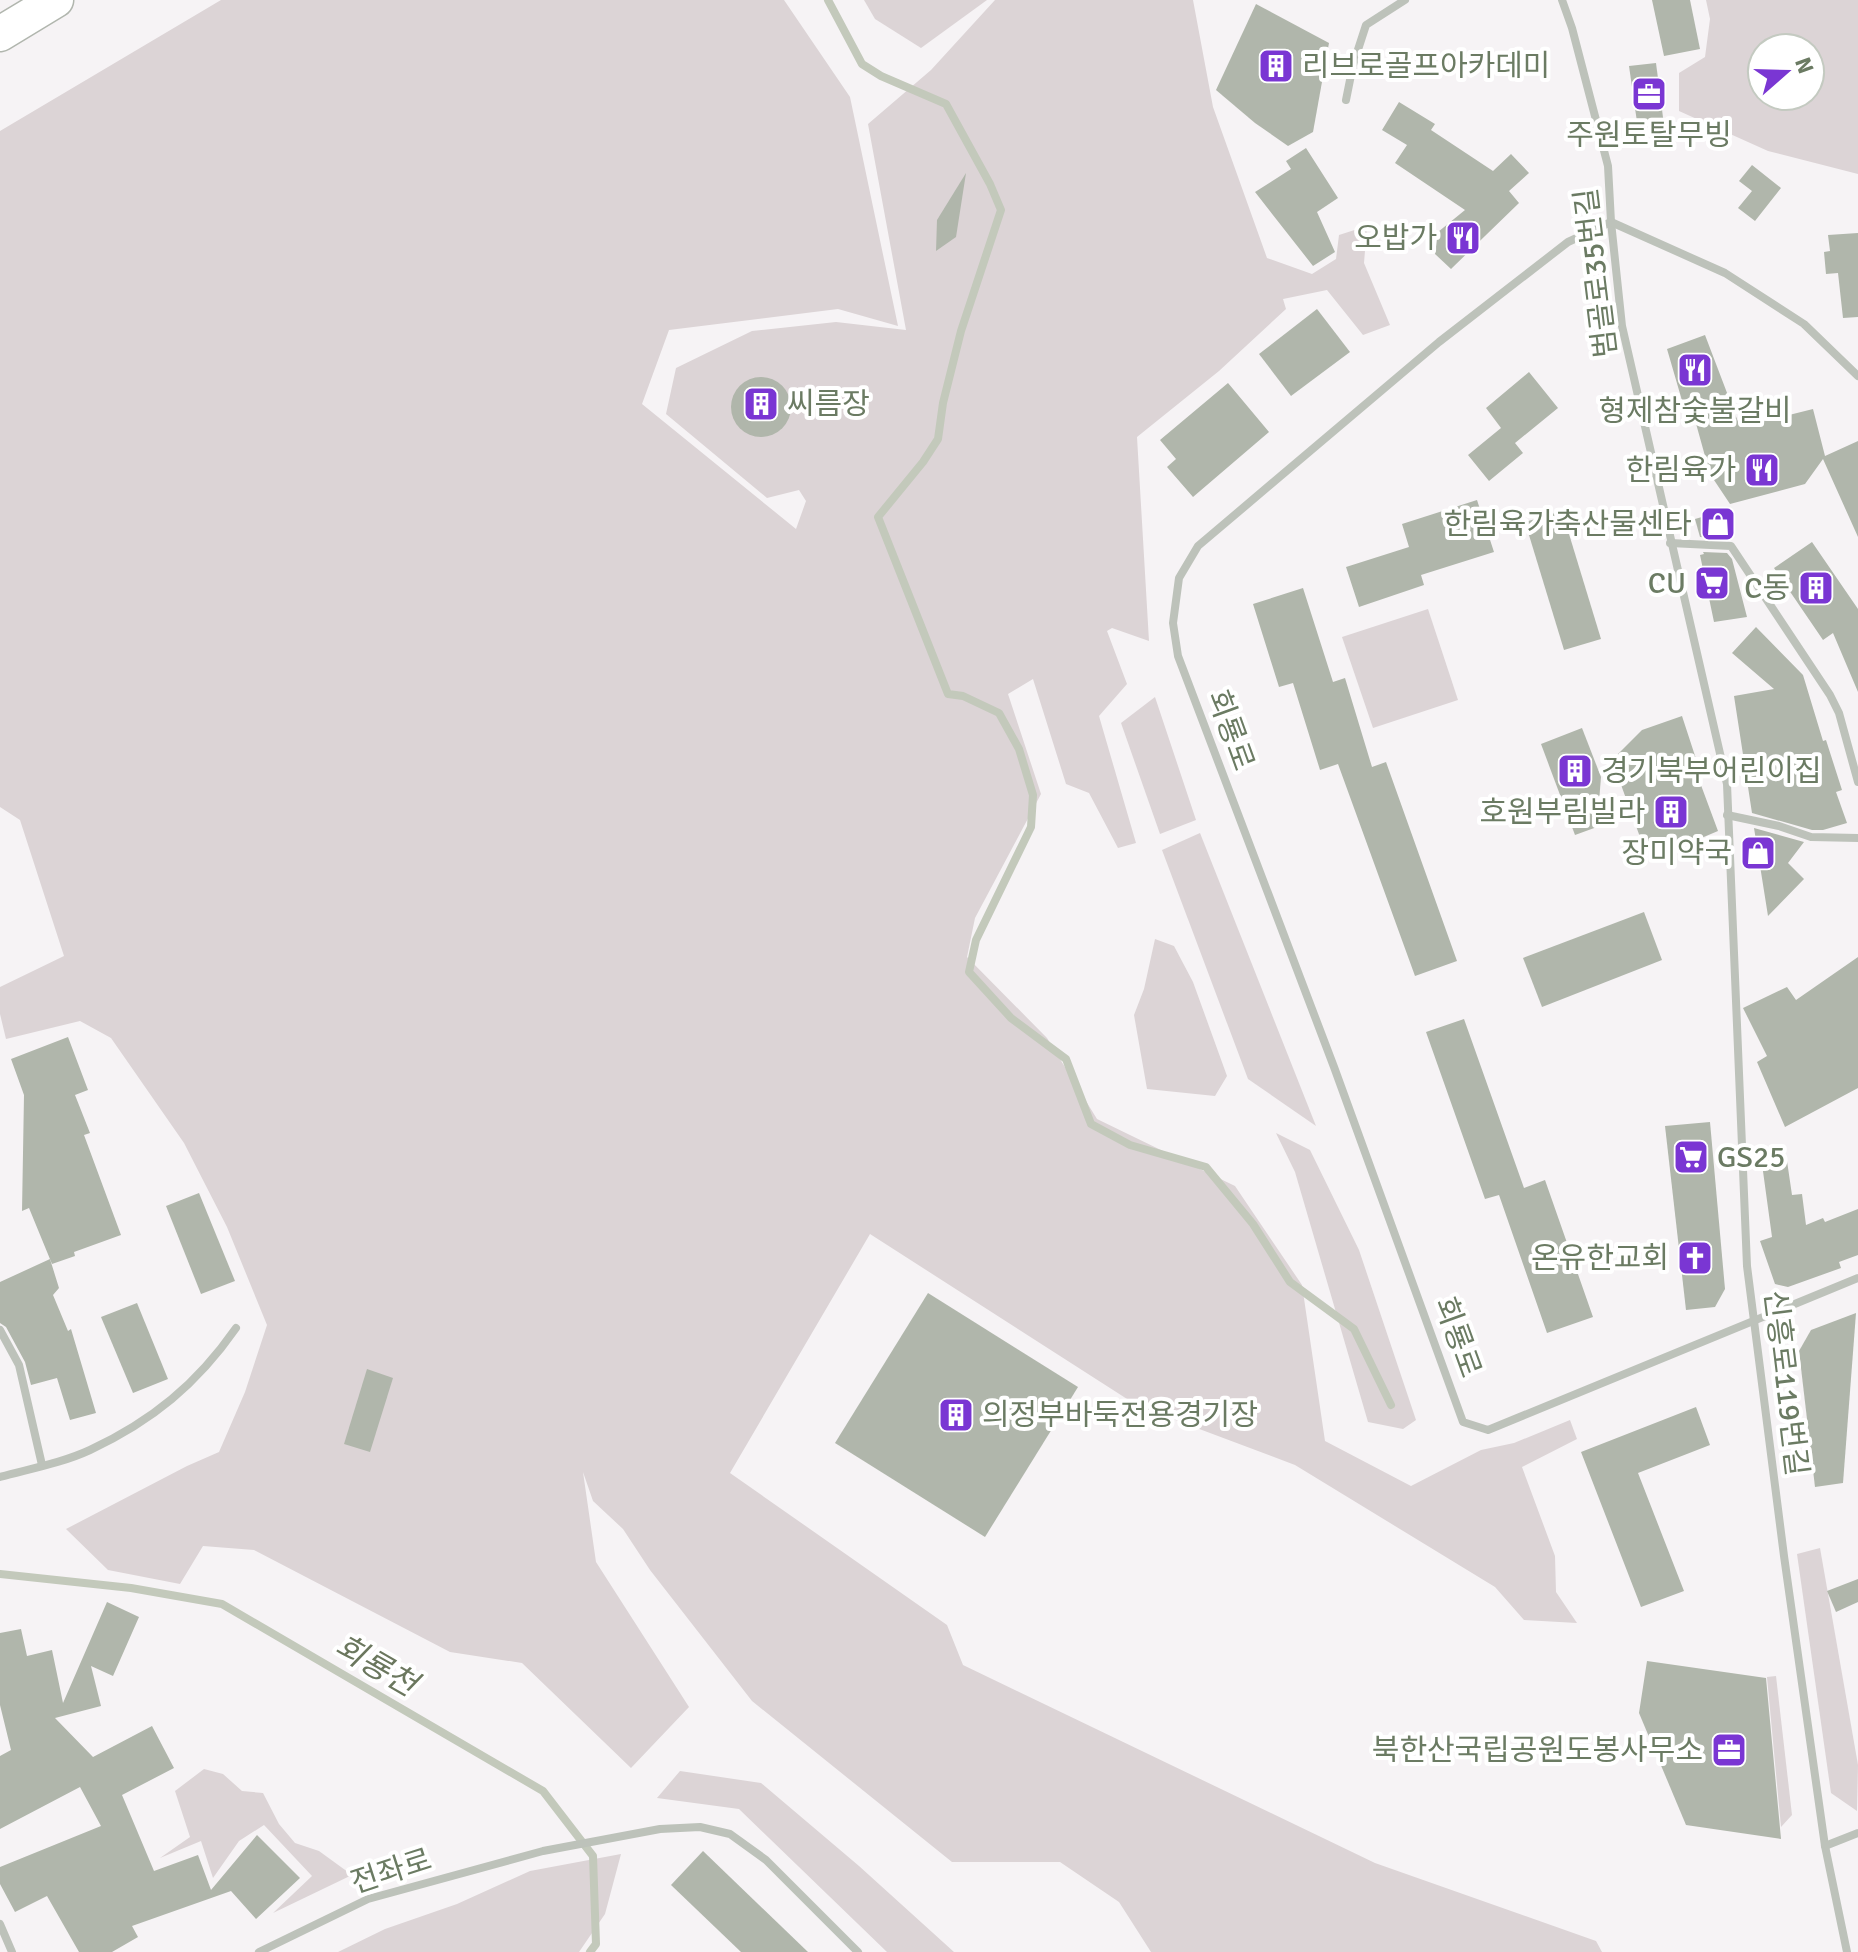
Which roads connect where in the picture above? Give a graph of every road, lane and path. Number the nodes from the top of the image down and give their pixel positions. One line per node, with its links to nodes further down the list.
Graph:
1 (56, 0): 4 (highway)
2 (1405, 0): 5 (street)
3 (1562, 0): 6 (street, 범골로35번길)
4 (0, 34)
5 (1346, 100)
6 (1611, 222): 7 (street); 8 (street, 범골로35번길); 13 (street, 회룡로)
7 (1858, 376)
8 (1670, 543): 9 (street); 10 (street, 범골로35번길)
9 (1858, 782)
10 (1727, 815): 11 (street); 13 (street, 신흥로119번길)
11 (1858, 838)
12 (1858, 1278): 13 (street)
13 (1753, 1322): 19 (street, 신흥로119번길)
14 (236, 1328): 16 (street)
15 (0, 1330): 16 (street)
16 (42, 1465): 17 (street)
17 (0, 1477)
18 (1858, 1833): 19 (street)
19 (1825, 1846): 24 (street, 신흥로119번길)
20 (0, 1924): 21 (street)
21 (12, 1952)
22 (259, 1952): 23 (street, 전좌로)
23 (858, 1952)
24 (1847, 1952)

